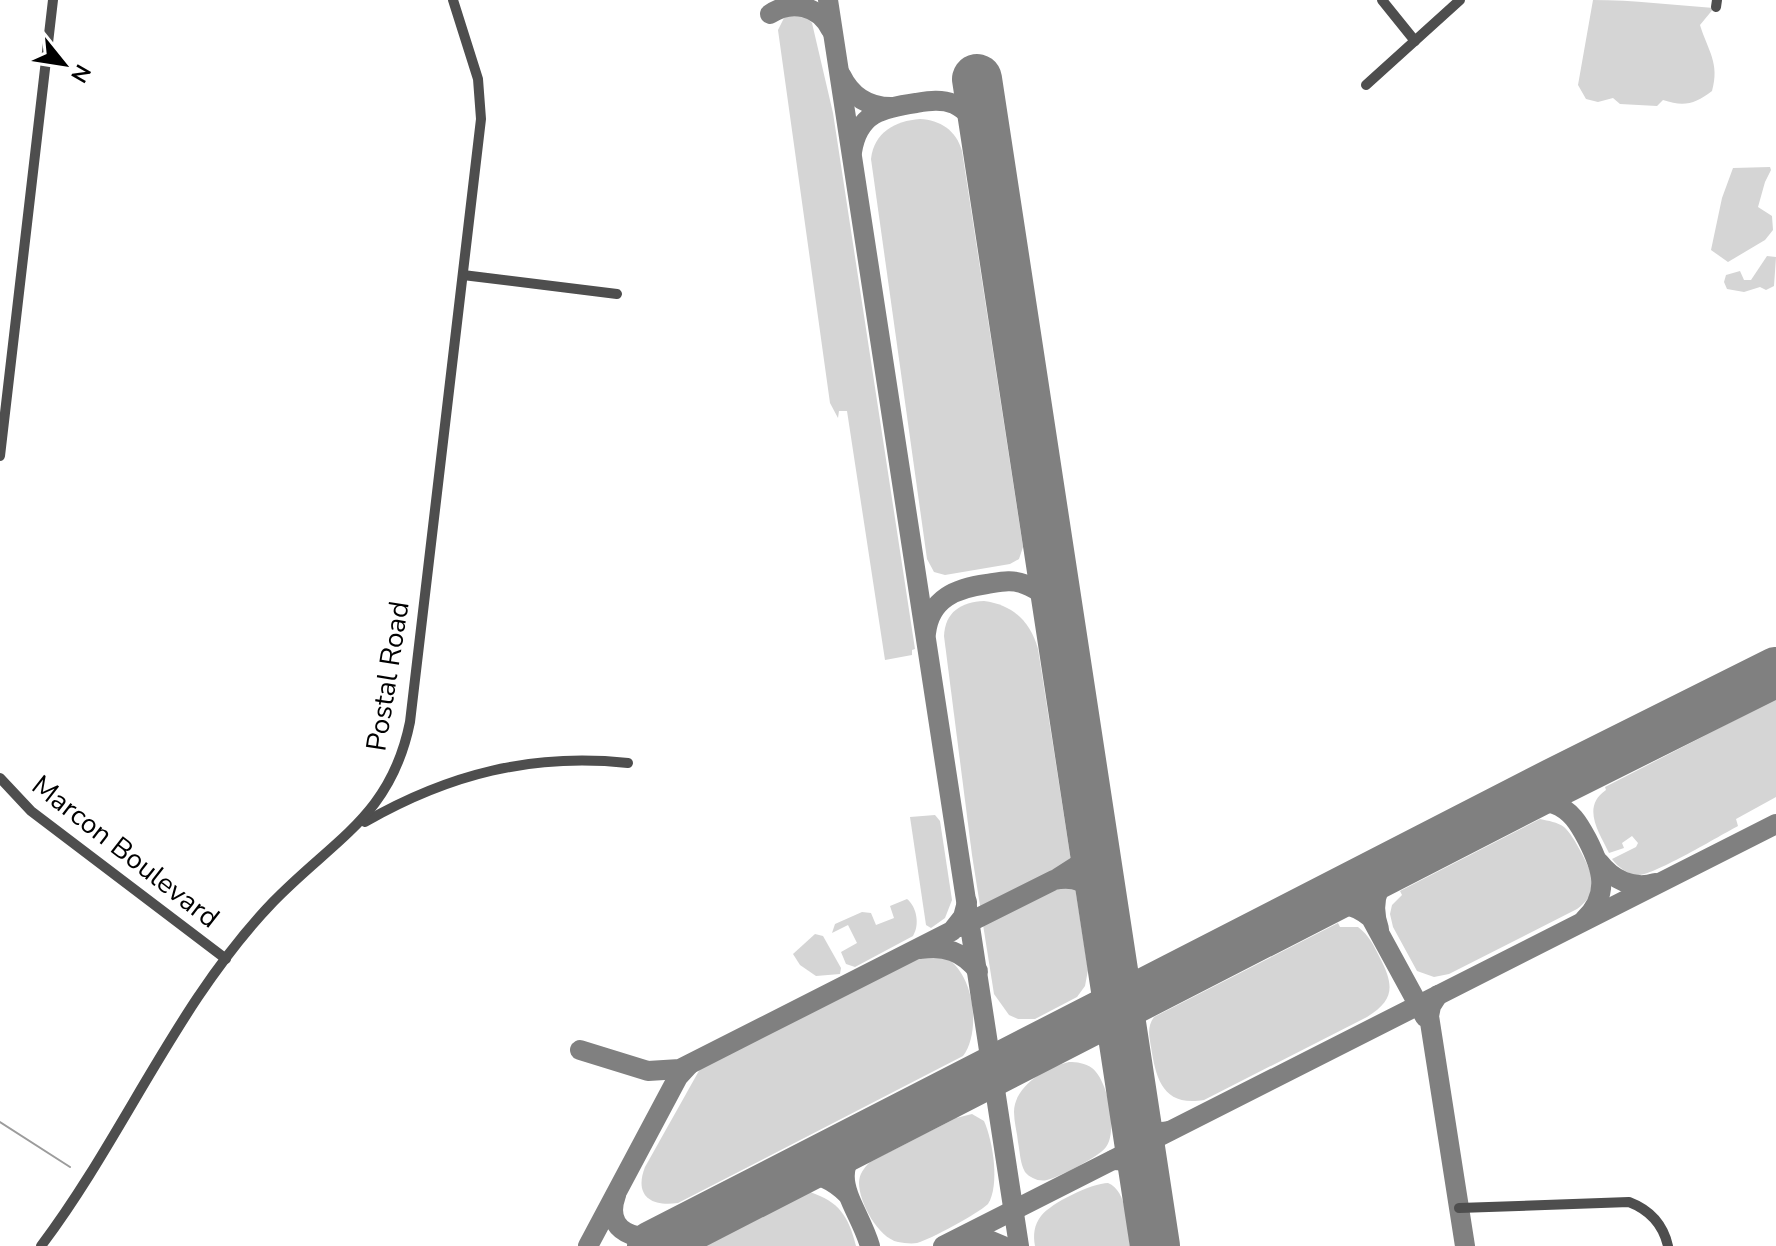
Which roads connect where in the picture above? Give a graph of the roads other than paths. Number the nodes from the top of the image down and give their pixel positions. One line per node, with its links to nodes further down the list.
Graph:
1 (53, 0): 9 (street)
2 (453, 0): 7 (street, Postal Road)
3 (1382, 0): 5 (street)
4 (1460, 0): 5 (street)
5 (1415, 41): 6 (street)
6 (1366, 85)
7 (463, 275): 8 (street); 12 (street, Postal Road)
8 (617, 294)
9 (0, 456)
10 (628, 763): 12 (street)
11 (0, 778): 13 (street, Marcon Boulevard)
12 (355, 828): 13 (street, Postal Road)
13 (226, 959): 15 (street, Postal Road)
14 (1459, 1208): 16 (street)
15 (41, 1246)
16 (1668, 1246)

